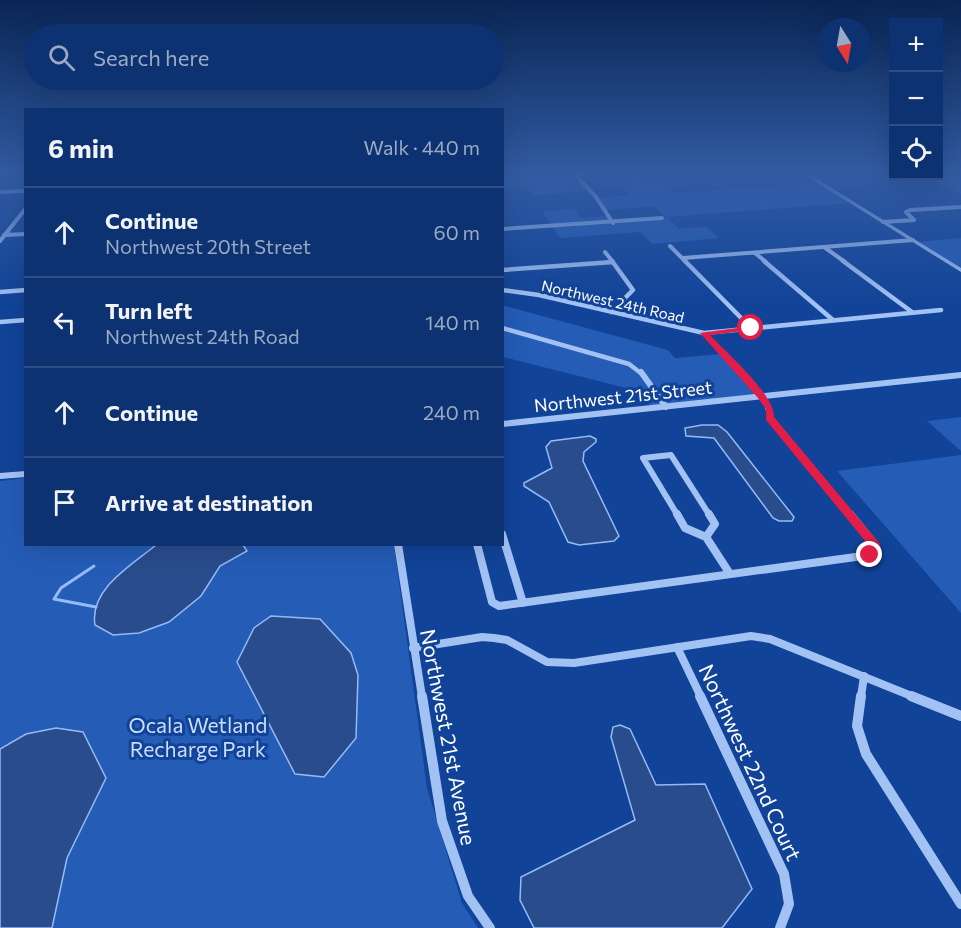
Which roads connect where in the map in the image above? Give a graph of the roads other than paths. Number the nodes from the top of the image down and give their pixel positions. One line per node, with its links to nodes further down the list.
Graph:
1 (18, 217): 10 (street)
2 (610, 217): 7 (street)
3 (875, 217): 6 (street)
4 (912, 217): 6 (street)
5 (662, 218): 7 (street)
6 (883, 222): 11 (street)
7 (614, 223): 8 (street)
8 (504, 229)
9 (24, 234): 10 (street)
10 (2, 235): 12 (street)
11 (912, 240): 14 (street); 20 (street)
12 (0, 241)
13 (670, 246): 17 (street)
14 (824, 247): 16 (street); 26 (street)
15 (605, 252): 18 (street)
16 (754, 253): 17 (street); 28 (street)
17 (683, 258): 30 (street)
18 (613, 262): 19 (street); 25 (street)
19 (504, 270)
20 (961, 270)
21 (24, 289): 23 (street)
22 (504, 290): 25 (street, Northwest 24th Road)
23 (0, 292)
24 (941, 310): 26 (street)
25 (611, 312): 32 (street, Northwest 24th Road)
26 (912, 312): 28 (street)
27 (24, 320): 29 (street)
28 (833, 320): 30 (street)
29 (0, 322)
30 (751, 328): 32 (street)
31 (504, 329): 35 (street)
32 (704, 333): 34 (street, Northwest 24th Road)
33 (961, 375): 34 (street, Northwest 21st Street)
34 (762, 396): 35 (street, Northwest 21st Street); 43 (street, Northwest 24th Road)
35 (666, 407): 36 (street, Northwest 21st Street)
36 (504, 424)
37 (24, 474): 38 (street)
38 (0, 476)
39 (706, 537): 39 (street); 43 (street)
40 (504, 541): 44 (street)
41 (398, 546): 46 (street, Northwest 21st Avenue)
42 (478, 546): 44 (street)
43 (730, 574): 44 (street)
44 (523, 603)
45 (677, 647): 46 (street); 47 (street); 51 (street, Northwest 22nd Court)
46 (413, 648): 50 (street, Northwest 21st Avenue)
47 (864, 676): 48 (street); 49 (street)
48 (961, 716)
49 (961, 904)
50 (490, 928)
51 (780, 928)

